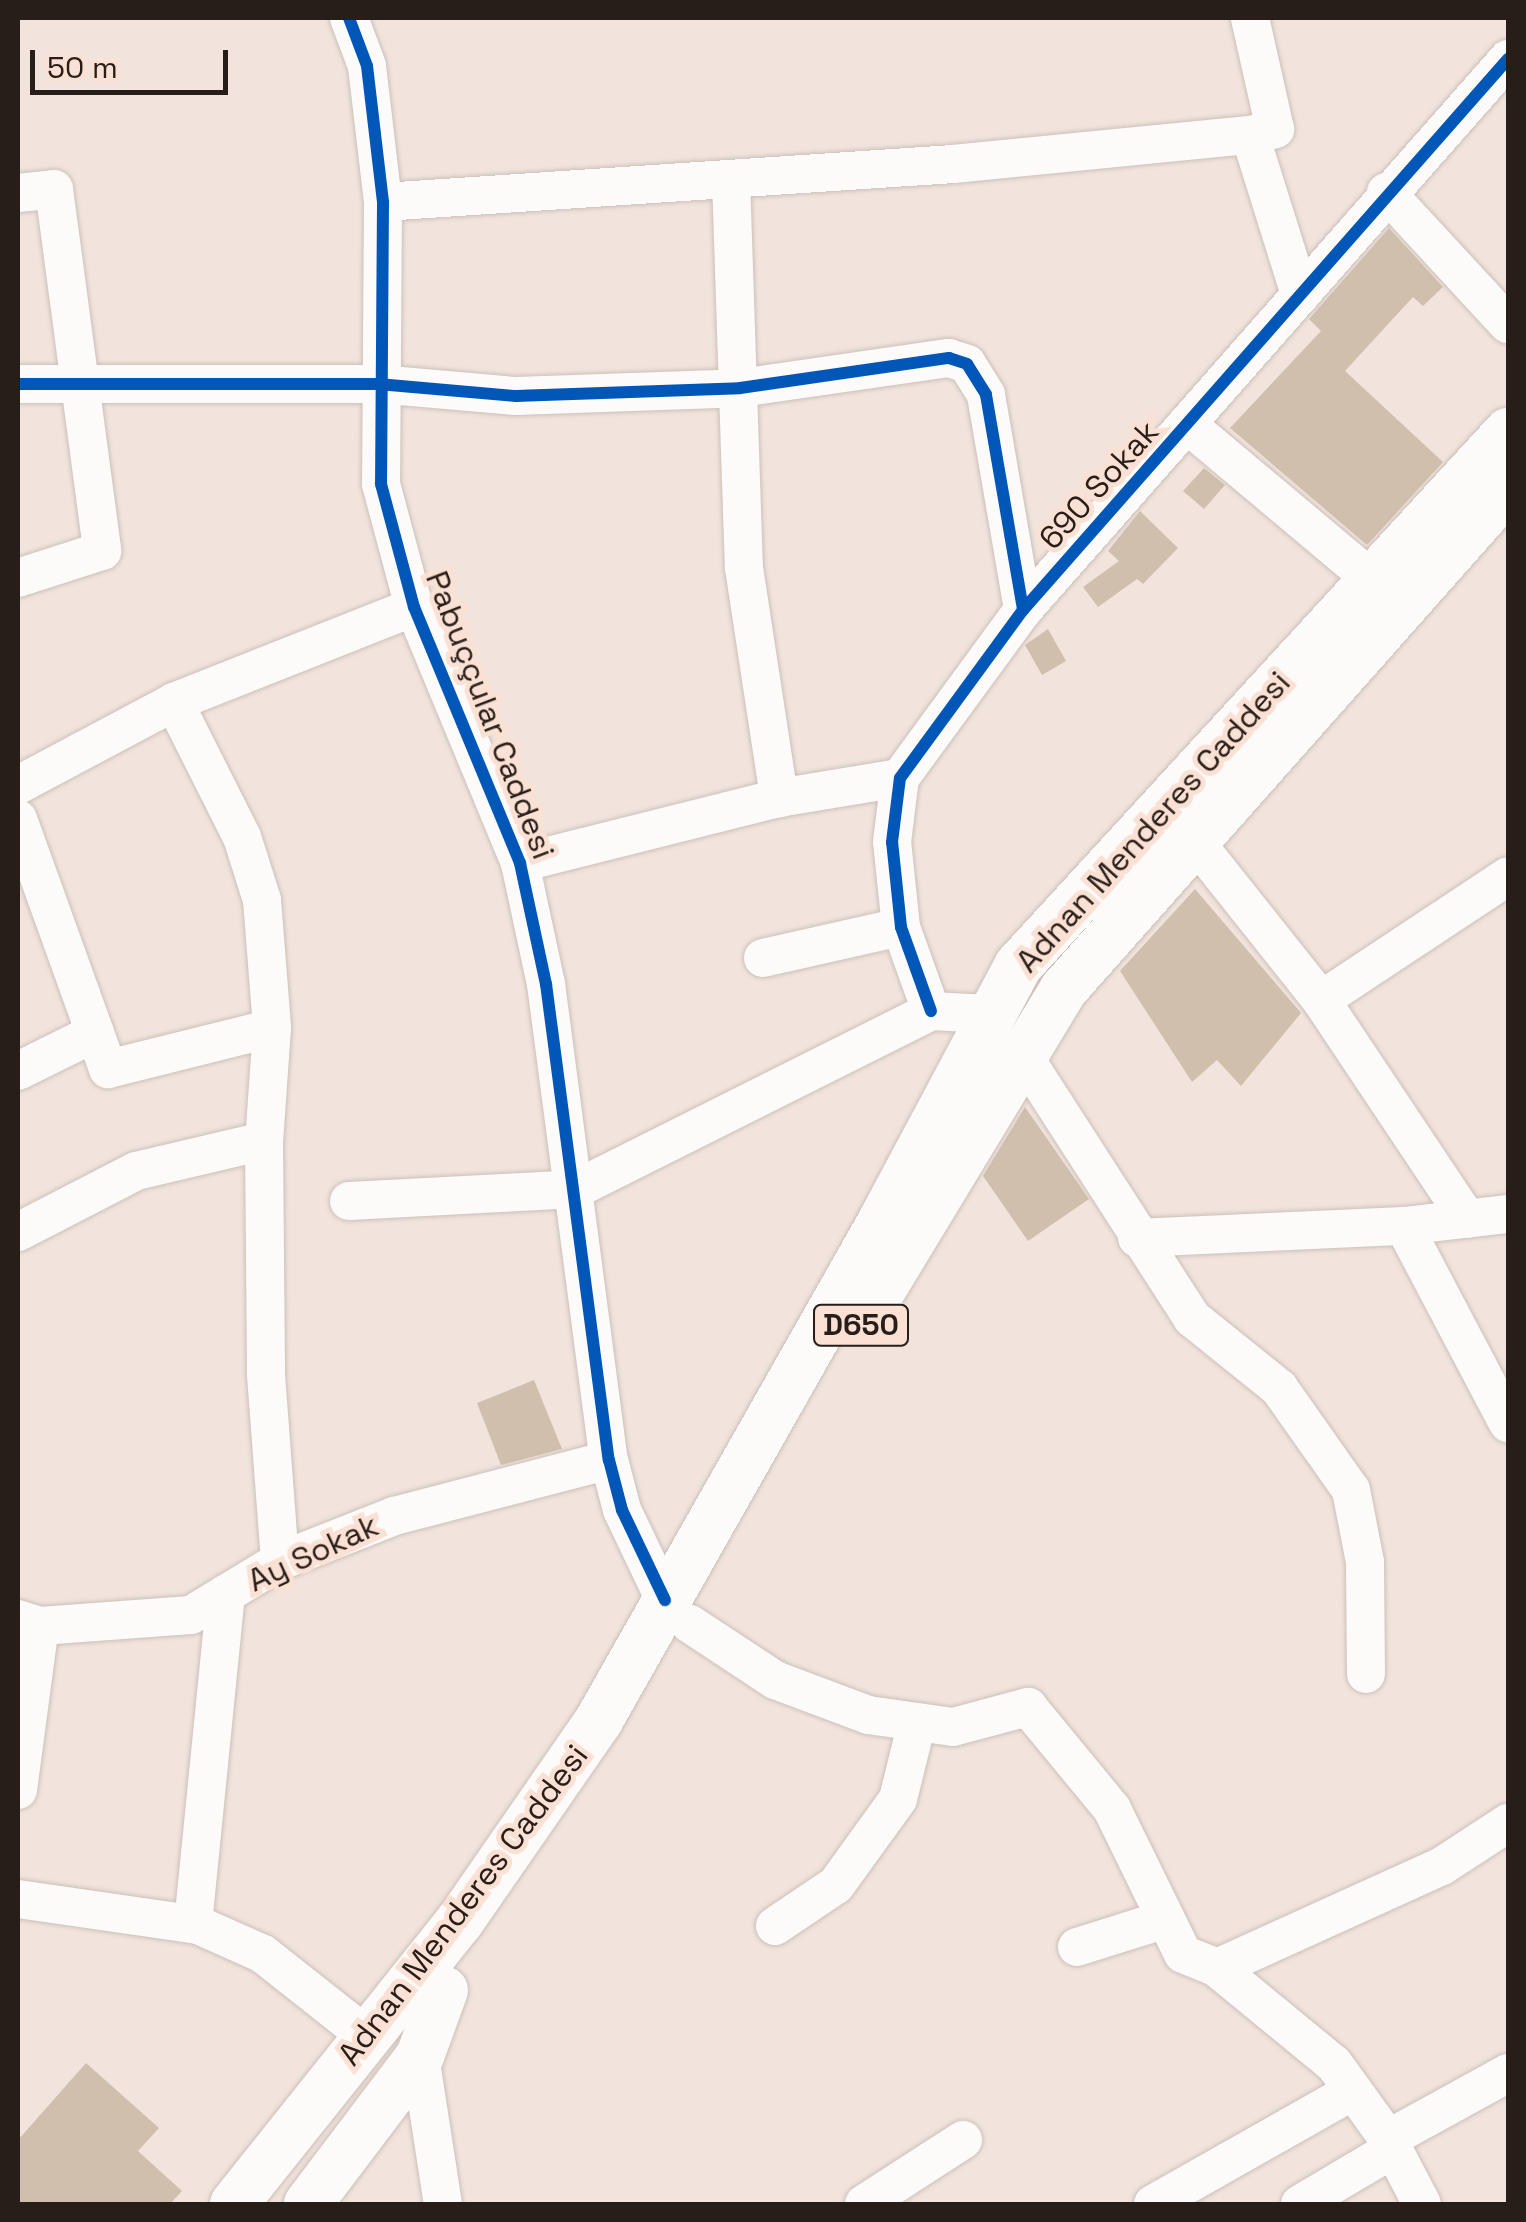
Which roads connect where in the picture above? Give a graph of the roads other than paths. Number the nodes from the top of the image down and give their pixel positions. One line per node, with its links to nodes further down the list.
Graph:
1 (349, 18): 8 (street, Pabuççular Caddesi)
2 (1250, 18): 4 (street)
3 (1508, 58): 6 (street, 690 Sokak)
4 (1250, 135): 5 (street); 9 (street)
5 (731, 179): 8 (street); 14 (street)
6 (1386, 192): 9 (street, 690 Sokak); 10 (street)
7 (18, 194): 11 (street)
8 (383, 202): 13 (street, Pabuççular Caddesi)
9 (1300, 296): 15 (street, 690 Sokak)
10 (1508, 324)
11 (79, 381): 12 (street); 13 (street); 18 (street)
12 (18, 384)
13 (378, 384): 14 (street); 20 (street, Pabuççular Caddesi)
14 (740, 388): 21 (street); 25 (street)
15 (1189, 426): 19 (street); 21 (street, 690 Sokak)
16 (1508, 432): 19 (main road, Adnan Menderes Caddesi)
17 (1508, 488): 27 (main road, Adnan Menderes Caddesi / D650)
18 (18, 578)
19 (1374, 581): 34 (main road, Adnan Menderes Caddesi)
20 (414, 607): 22 (street); 28 (street, Pabuççular Caddesi)
21 (1023, 610): 23 (street, 690 Sokak)
22 (174, 702): 24 (street); 35 (street)
23 (900, 778): 25 (street); 30 (street, 690 Sokak)
24 (18, 785)
25 (779, 798): 28 (street)
26 (18, 819): 36 (street)
27 (1193, 839): 32 (street); 37 (main road, Adnan Menderes Caddesi / D650)
28 (520, 862): 40 (street, Pabuççular Caddesi)
29 (1508, 876): 32 (street)
30 (902, 927): 31 (street); 33 (street, 690 Sokak)
31 (763, 958)
32 (1321, 1000): 43 (street)
33 (930, 1012): 34 (street); 40 (street)
34 (990, 1014): 51 (main road, Adnan Menderes Caddesi)
35 (272, 1028): 36 (street); 39 (street)
36 (95, 1034): 38 (street)
37 (1022, 1054): 46 (street); 51 (main road, Adnan Menderes Caddesi / D650)
38 (18, 1071)
39 (264, 1141): 45 (street); 49 (street)
40 (576, 1189): 41 (street); 48 (street, Pabuççular Caddesi)
41 (350, 1201)
42 (1508, 1214): 43 (street)
43 (1466, 1219): 44 (street)
44 (1404, 1226): 46 (street); 47 (street)
45 (18, 1232)
46 (1137, 1238): 53 (street)
47 (1508, 1423)
48 (609, 1460): 49 (street, Ay Sokak); 51 (street, Pabuççular Caddesi)
49 (280, 1562): 50 (street, Ay Sokak)
50 (226, 1594): 52 (street, Ay Sokak); 59 (street)
51 (678, 1612): 54 (street); 63 (main road, Adnan Menderes Caddesi / D650); 64 (main road, Adnan Menderes Caddesi)
52 (28, 1622): 55 (street)
53 (1366, 1674)
54 (916, 1722): 58 (street); 60 (street)
55 (18, 1790)
56 (1508, 1823): 62 (street)
57 (18, 1899): 59 (street)
58 (1166, 1919): 61 (street); 62 (street)
59 (193, 1924): 64 (street)
60 (774, 1926)
61 (1077, 1946)
62 (1217, 1968): 67 (street)
63 (444, 1990): 65 (main road); 72 (main road, Adnan Menderes Caddesi / D650)
64 (377, 2021): 70 (main road); 71 (main road, Adnan Menderes Caddesi)
65 (420, 2056): 73 (main road); 74 (street)
66 (1505, 2085): 69 (street)
67 (1353, 2091): 69 (street); 76 (street)
68 (963, 2140): 75 (street)
69 (1390, 2144): 77 (street); 78 (street)
70 (202, 2204)
71 (234, 2204)
72 (270, 2204)
73 (308, 2204)
74 (443, 2204)
75 (864, 2204)
76 (1153, 2204)
77 (1300, 2204)
78 (1422, 2204)

